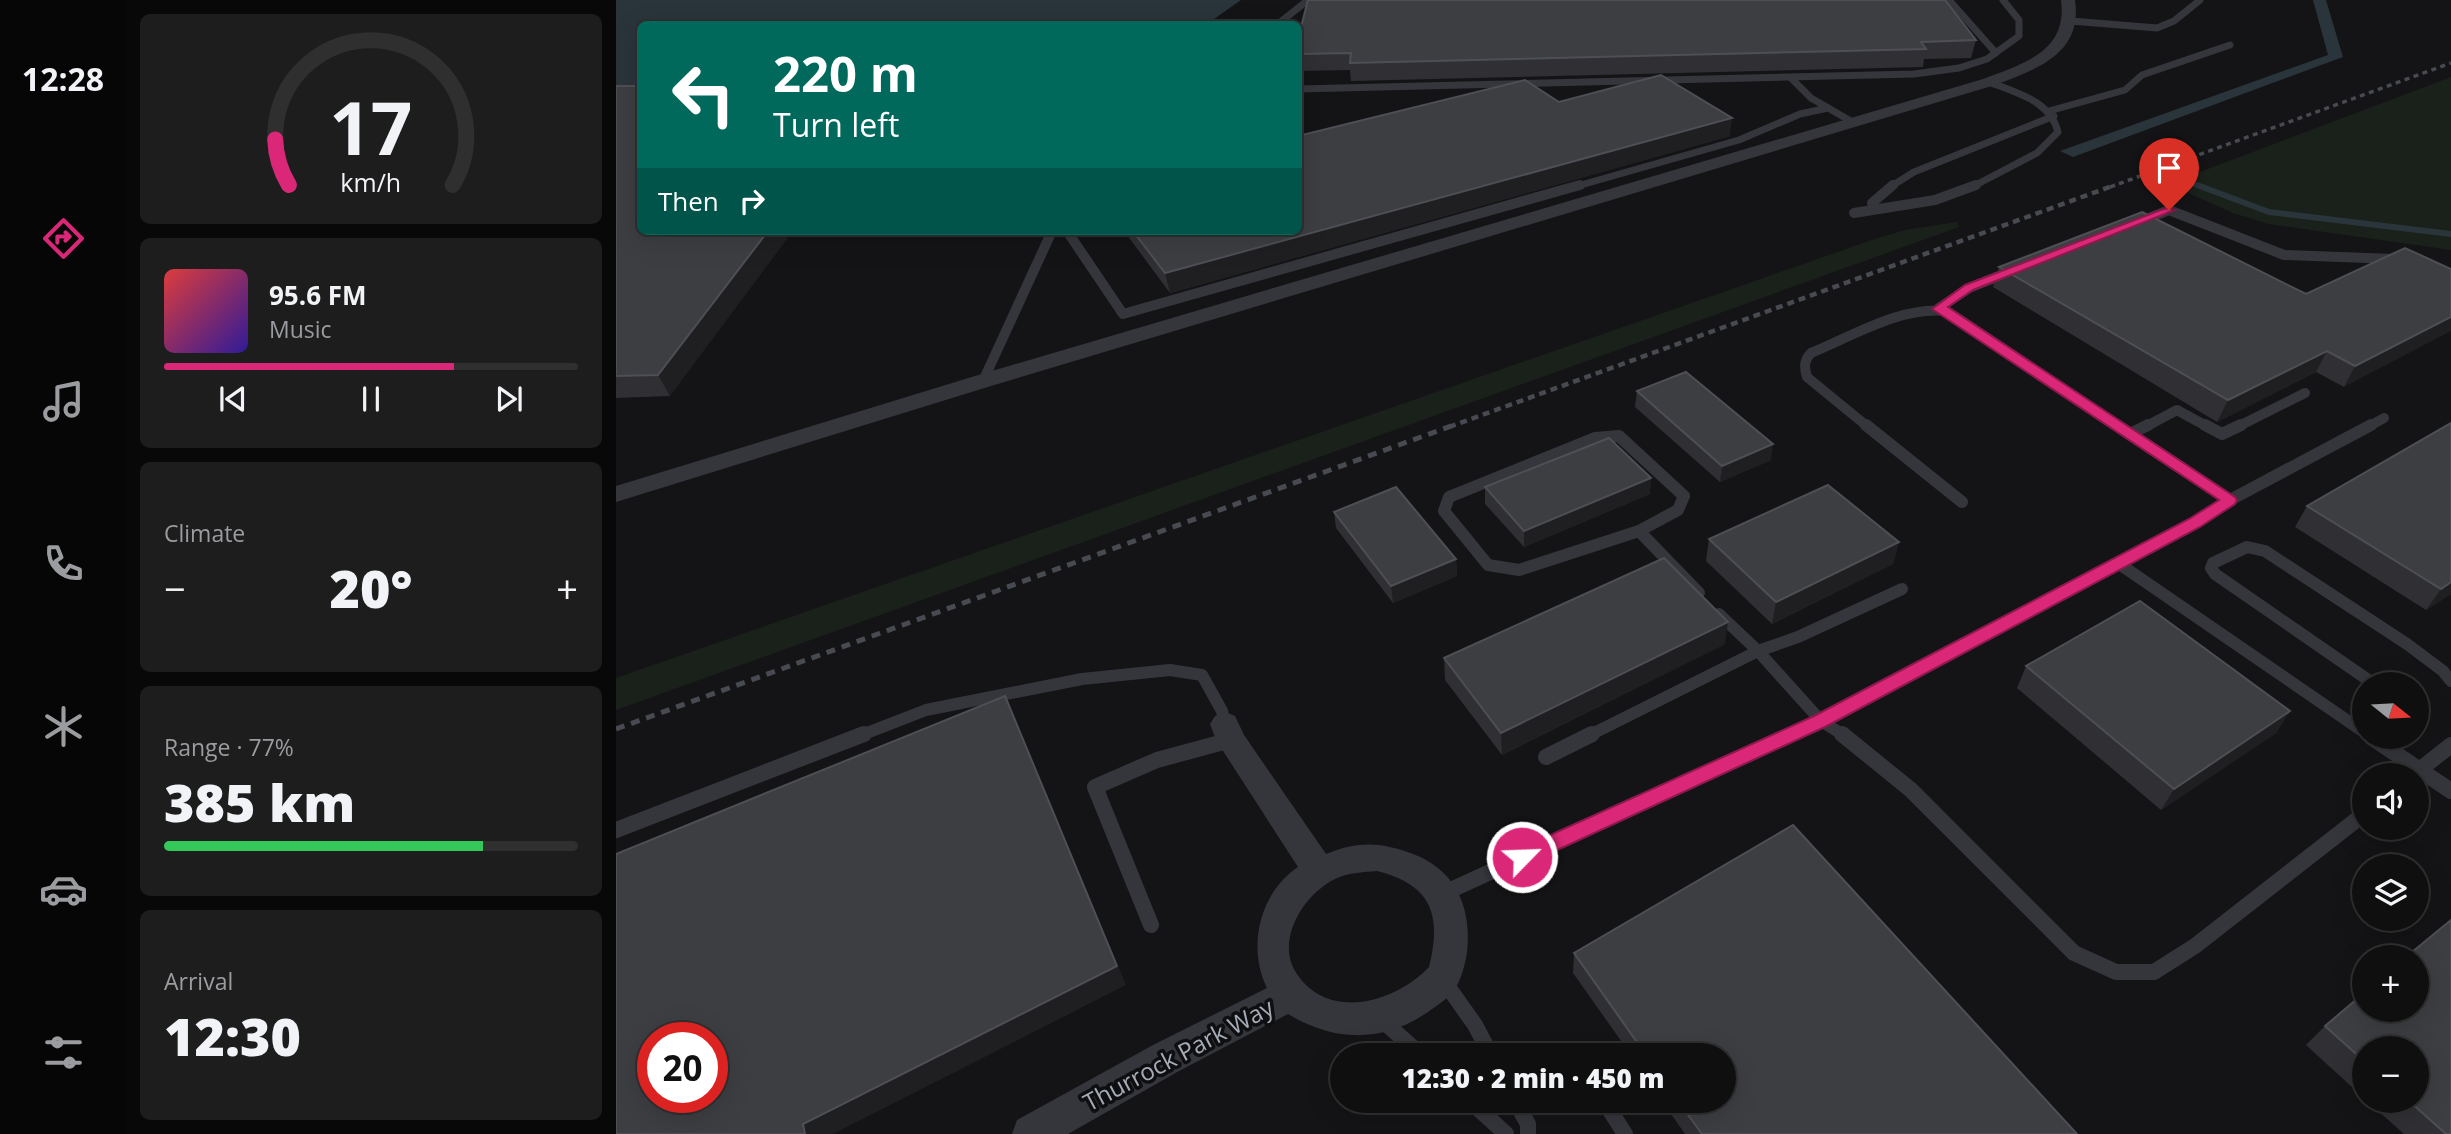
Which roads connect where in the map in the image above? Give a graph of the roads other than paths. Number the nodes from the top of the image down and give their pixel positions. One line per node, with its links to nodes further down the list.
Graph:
1 (1308, 0): 6 (lane)
2 (1949, 0): 9 (lane)
3 (2003, 0): 9 (lane)
4 (2068, 0): 7 (street)
5 (2200, 0): 7 (lane)
6 (1282, 21)
7 (2071, 21): 11 (street)
8 (2230, 45): 14 (lane)
9 (1996, 53): 10 (lane)
10 (1791, 78): 12 (lane); 13 (lane)
11 (1990, 82): 14 (lane); 15 (street)
12 (1302, 89)
13 (1828, 107): 15 (lane); 17 (lane)
14 (2052, 113): 16 (lane); 18 (lane)
15 (1854, 123): 17 (street)
16 (2024, 127): 18 (lane)
17 (1743, 147): 22 (lane); 26 (street)
18 (1877, 209): 19 (lane)
19 (1854, 213)
20 (2132, 225): 23 (lane)
21 (1050, 235): 26 (lane)
22 (1070, 235)
23 (2408, 261)
24 (2019, 268): 25 (lane)
25 (1938, 309): 29 (lane); 32 (lane)
26 (983, 381): 30 (street)
27 (2305, 393): 29 (lane)
28 (2384, 418): 31 (lane)
29 (2130, 433): 31 (lane)
30 (616, 494)
31 (2230, 500): 34 (lane)
32 (1962, 502)
33 (1639, 531): 33 (lane); 36 (lane)
34 (2118, 563): 39 (lane); 40 (lane)
35 (1902, 589): 36 (lane)
36 (1758, 651): 39 (lane); 44 (lane)
37 (2357, 672): 38 (lane)
38 (2451, 681)
39 (1821, 721): 49 (lane); 52 (lane)
40 (2352, 724)
41 (1228, 732): 50 (lane); 51 (street); 53 (lane)
42 (2451, 745): 46 (lane)
43 (2386, 749): 45 (lane)
44 (1546, 757)
45 (2404, 763)
46 (2429, 763)
47 (2429, 779): 48 (lane)
48 (2451, 791)
49 (2352, 823)
50 (616, 830)
51 (1319, 871): 52 (street); 55 (street)
52 (1442, 894): 54 (street)
53 (1152, 925)
54 (1442, 978): 56 (street); 58 (lane)
55 (1290, 995): 56 (street); 62 (street, Thurrock Park Way)
56 (1380, 1018): 57 (lane)
57 (1407, 1043)
58 (1485, 1043)
59 (1483, 1113): 63 (lane)
60 (1522, 1113): 64 (lane)
61 (1612, 1113): 65 (lane)
62 (1031, 1134)
63 (1506, 1134)
64 (1528, 1134)
65 (1625, 1134)

